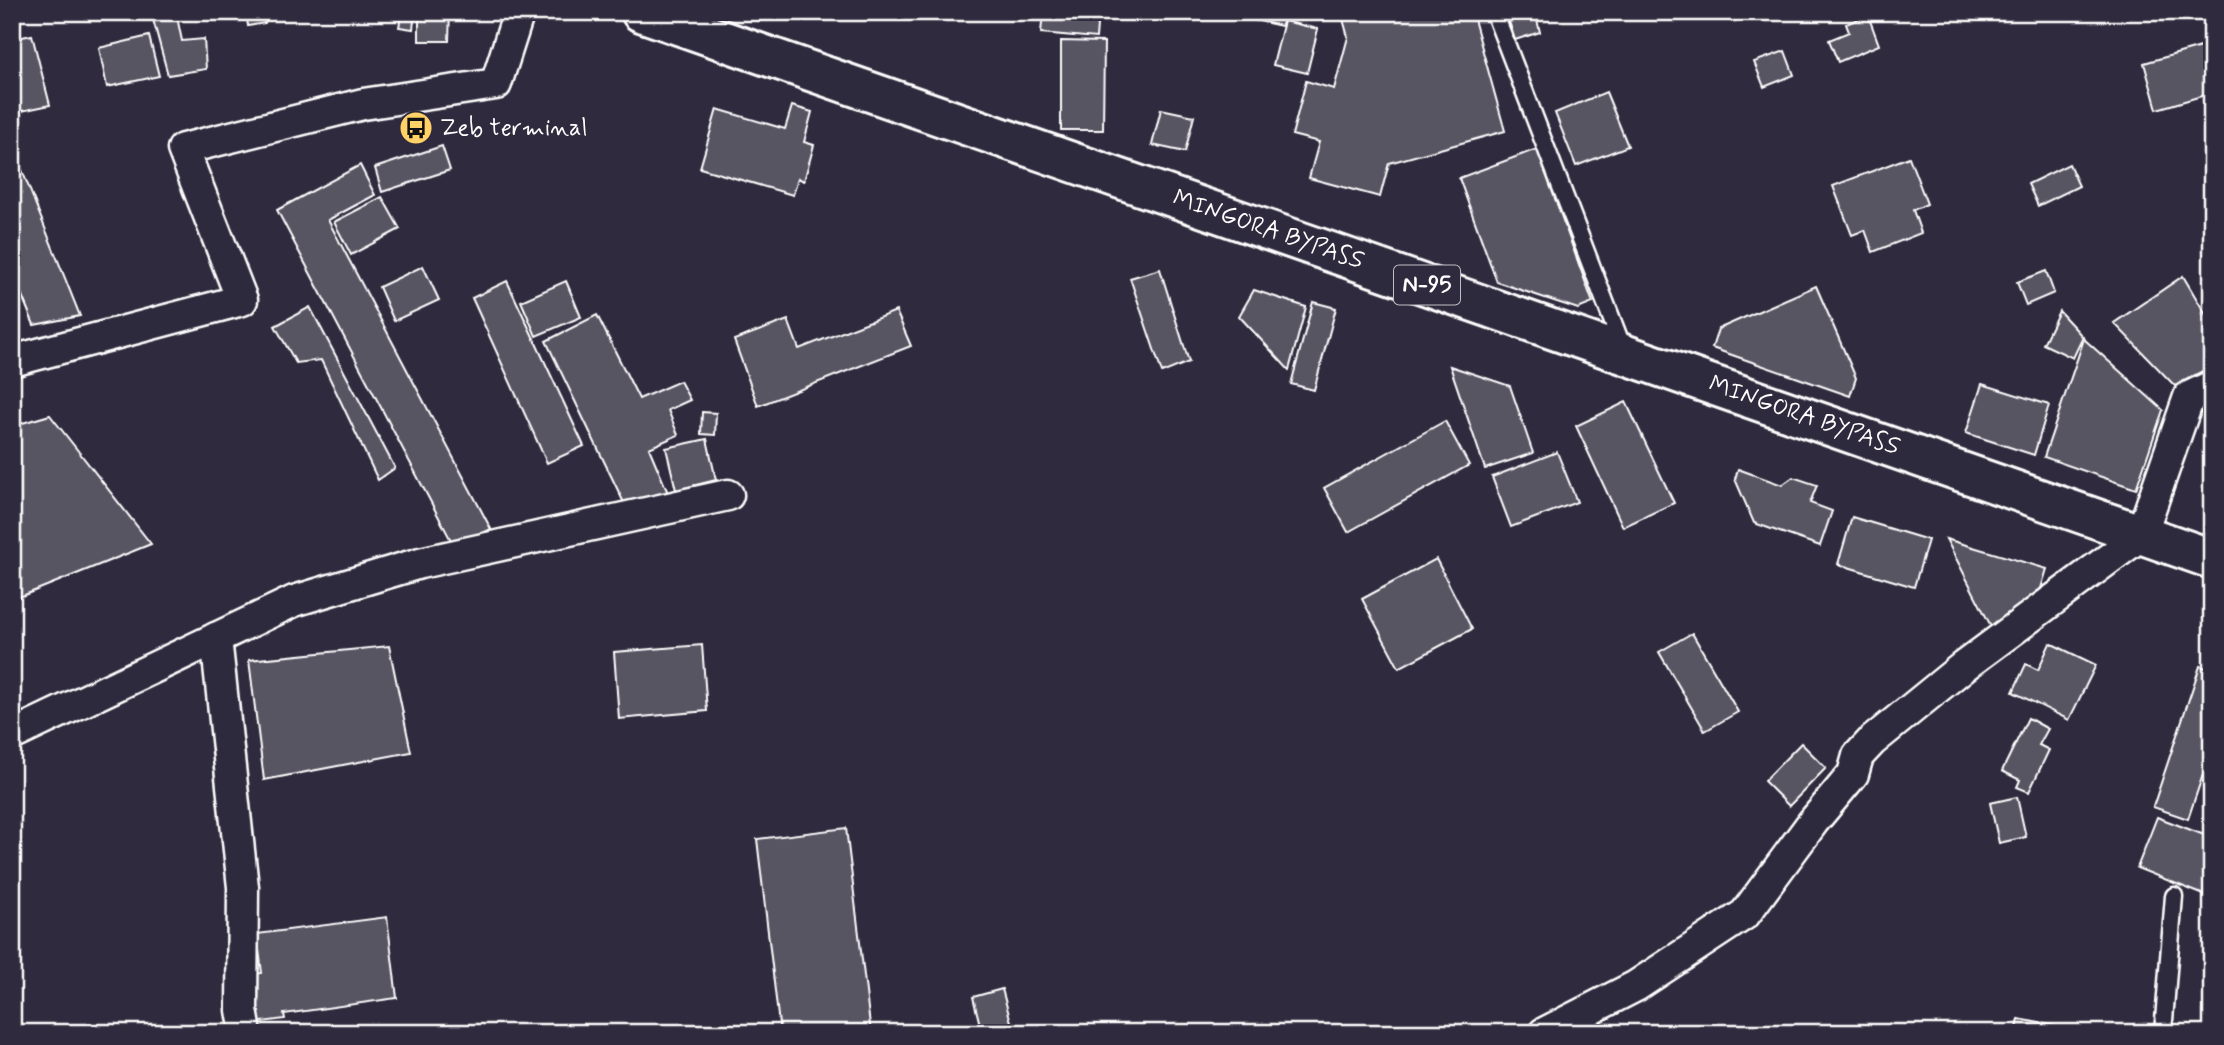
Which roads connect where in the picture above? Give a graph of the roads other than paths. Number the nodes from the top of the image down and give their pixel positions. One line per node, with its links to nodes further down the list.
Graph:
1 (519, 12): 5 (street)
2 (641, 12): 4 (highway, MINGORA BYPASS / N-95)
3 (1494, 12): 4 (lane)
4 (1625, 354): 8 (highway, MINGORA BYPASS / N-95)
5 (12, 361)
6 (2212, 386): 8 (street)
7 (728, 495): 10 (street)
8 (2141, 535): 9 (highway, MINGORA BYPASS / N-95); 14 (street)
9 (2212, 559)
10 (216, 638): 11 (street); 13 (street)
11 (12, 735)
12 (2174, 897): 15 (lane)
13 (246, 1033)
14 (1544, 1033)
15 (2163, 1033)

